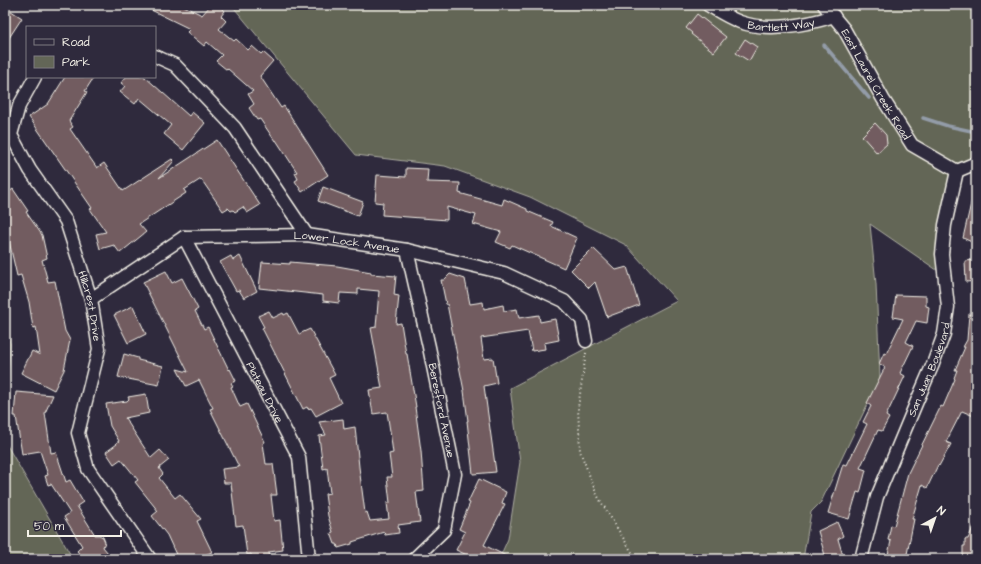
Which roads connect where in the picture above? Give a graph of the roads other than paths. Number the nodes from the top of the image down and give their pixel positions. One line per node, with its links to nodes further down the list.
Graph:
1 (708, 5): 3 (street, Bartlett Way)
2 (824, 5): 3 (street, East Laurel Creek Road)
3 (834, 16): 7 (street, East Laurel Creek Road)
4 (156, 56): 8 (street)
5 (34, 78): 11 (street, Hillcrest Drive)
6 (976, 163): 7 (street)
7 (956, 171): 16 (street, San Juan Boulevard)
8 (307, 235): 9 (street, Lower Lock Avenue); 10 (street, Lower Lock Avenue)
9 (184, 237): 11 (street); 14 (street, Plateau Drive)
10 (407, 250): 12 (street, Lower Lock Avenue); 15 (street, Beresford Avenue)
11 (91, 299): 13 (street, Hillcrest Drive)
12 (586, 341)
13 (150, 559)
14 (309, 559)
15 (414, 559)
16 (860, 559)

